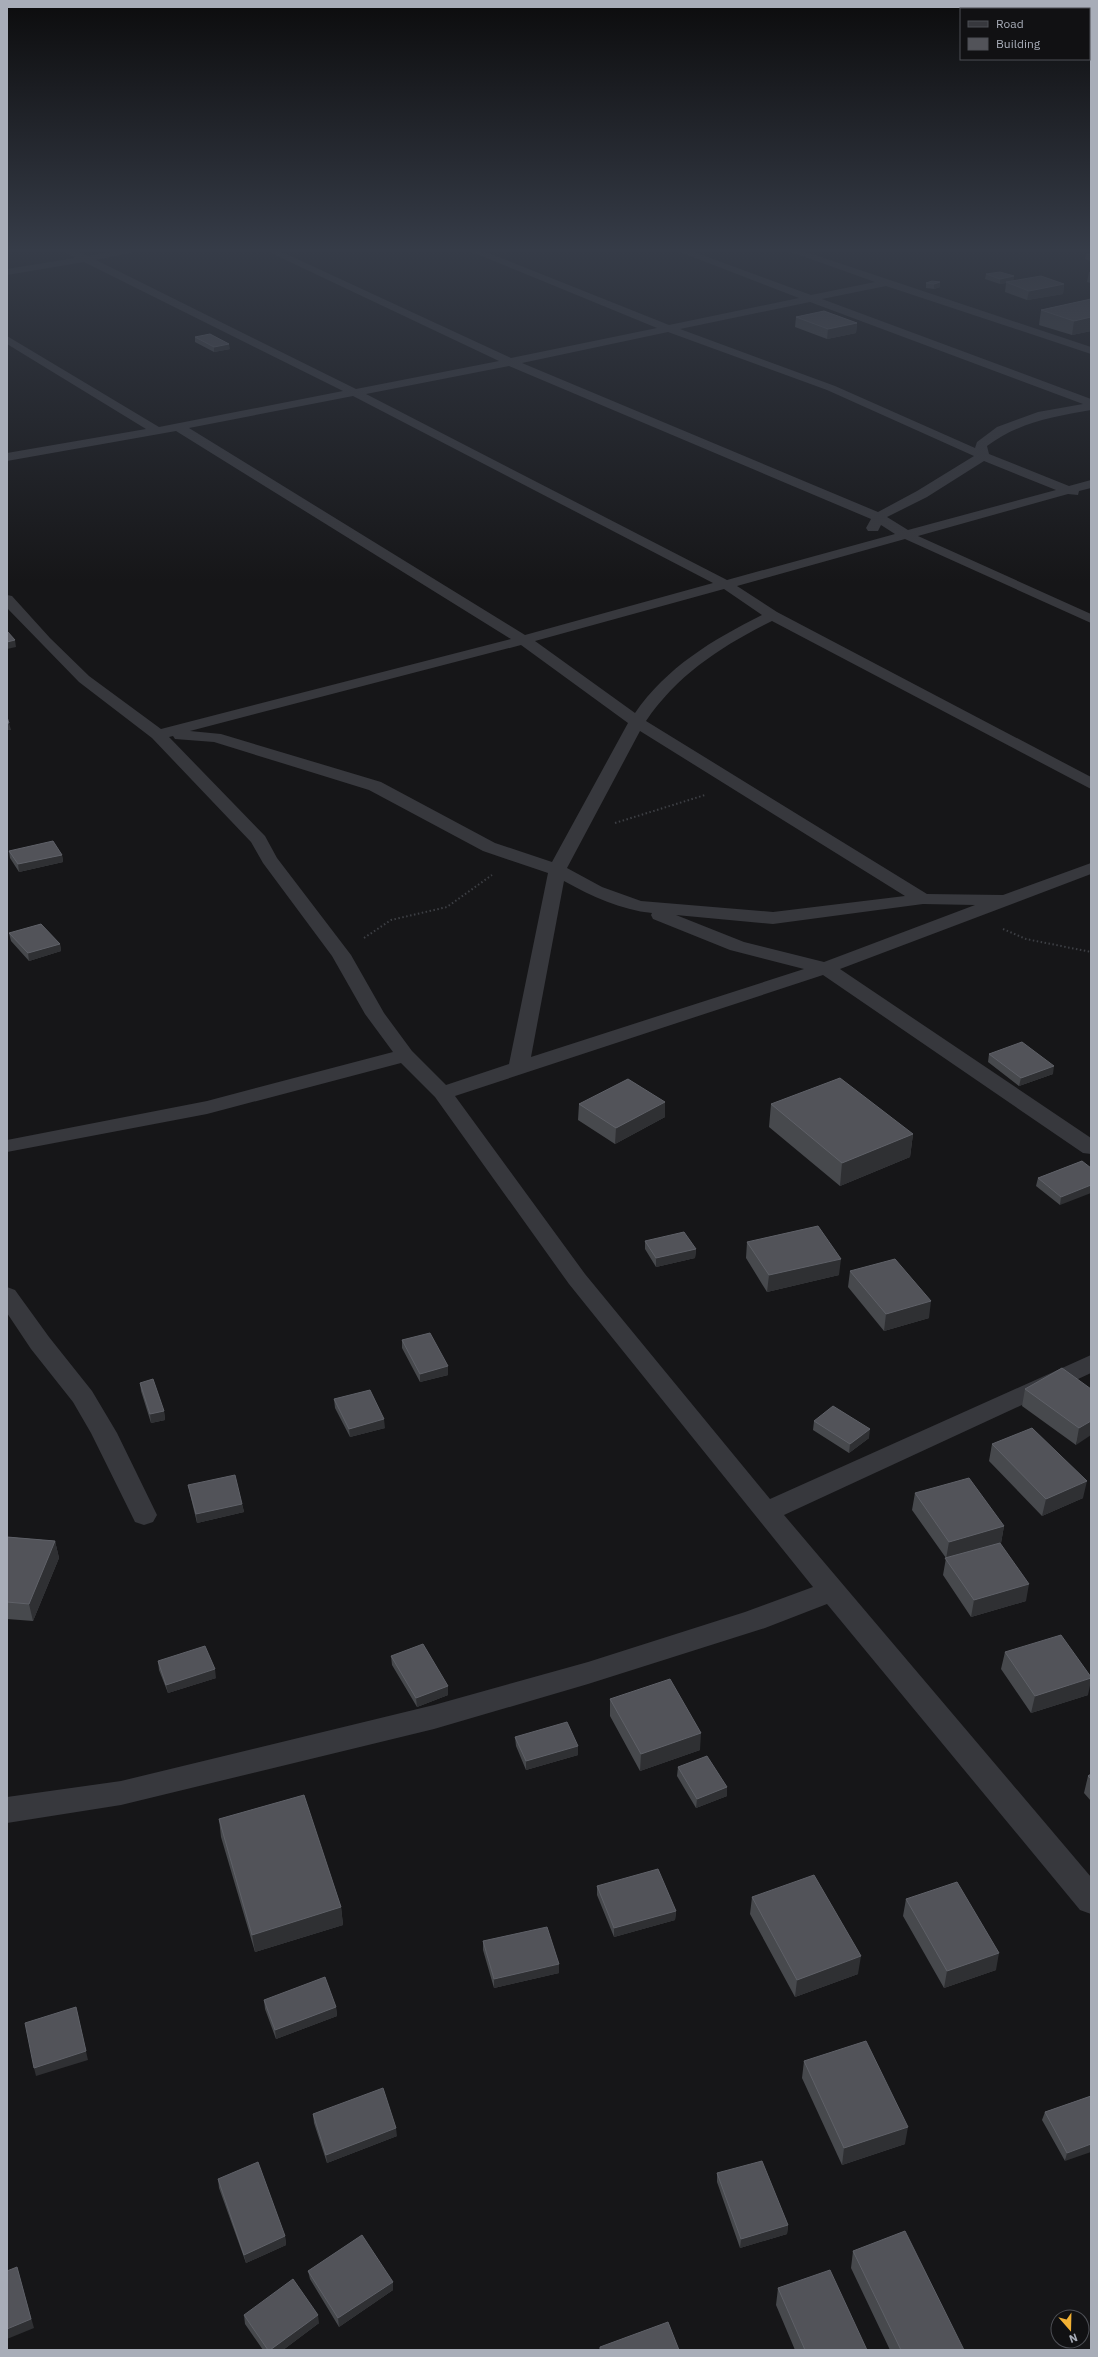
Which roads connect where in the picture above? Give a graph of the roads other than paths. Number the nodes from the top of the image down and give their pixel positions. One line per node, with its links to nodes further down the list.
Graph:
1 (45, 362): 9 (street)
2 (293, 362): 6 (street)
3 (510, 362): 6 (street); 14 (street)
4 (760, 362): 10 (street)
5 (978, 362): 7 (street)
6 (354, 392): 8 (street); 17 (street)
7 (1091, 405): 10 (street)
8 (178, 428): 9 (street); 21 (street)
9 (158, 431): 11 (street)
10 (983, 456): 12 (street); 14 (street)
11 (7, 457)
12 (1069, 490): 13 (street); 15 (street)
13 (1087, 490)
14 (878, 516): 15 (street); 16 (street)
15 (906, 535): 16 (street); 20 (street)
16 (858, 547): 17 (street)
17 (727, 584): 19 (street); 21 (street)
18 (7, 599): 23 (street)
19 (772, 615): 22 (street); 24 (street)
20 (1091, 619)
21 (523, 640): 22 (street); 23 (street)
22 (637, 722): 26 (street); 27 (street)
23 (158, 735): 26 (street); 31 (street)
24 (1091, 784)
25 (1091, 868): 28 (street)
26 (557, 870): 29 (street); 32 (street)
27 (923, 899): 28 (street); 29 (street)
28 (1004, 900): 30 (street)
29 (638, 906): 30 (street)
30 (825, 968): 32 (street); 35 (street)
31 (405, 1055): 33 (street); 34 (street)
32 (519, 1068): 33 (street)
33 (442, 1093): 38 (street)
34 (7, 1146)
35 (1091, 1148)
36 (7, 1294): 39 (street)
37 (1091, 1363): 38 (street)
38 (766, 1512): 40 (street)
39 (144, 1515)
40 (833, 1590): 41 (street); 42 (street)
41 (7, 1810)
42 (1091, 1900)

